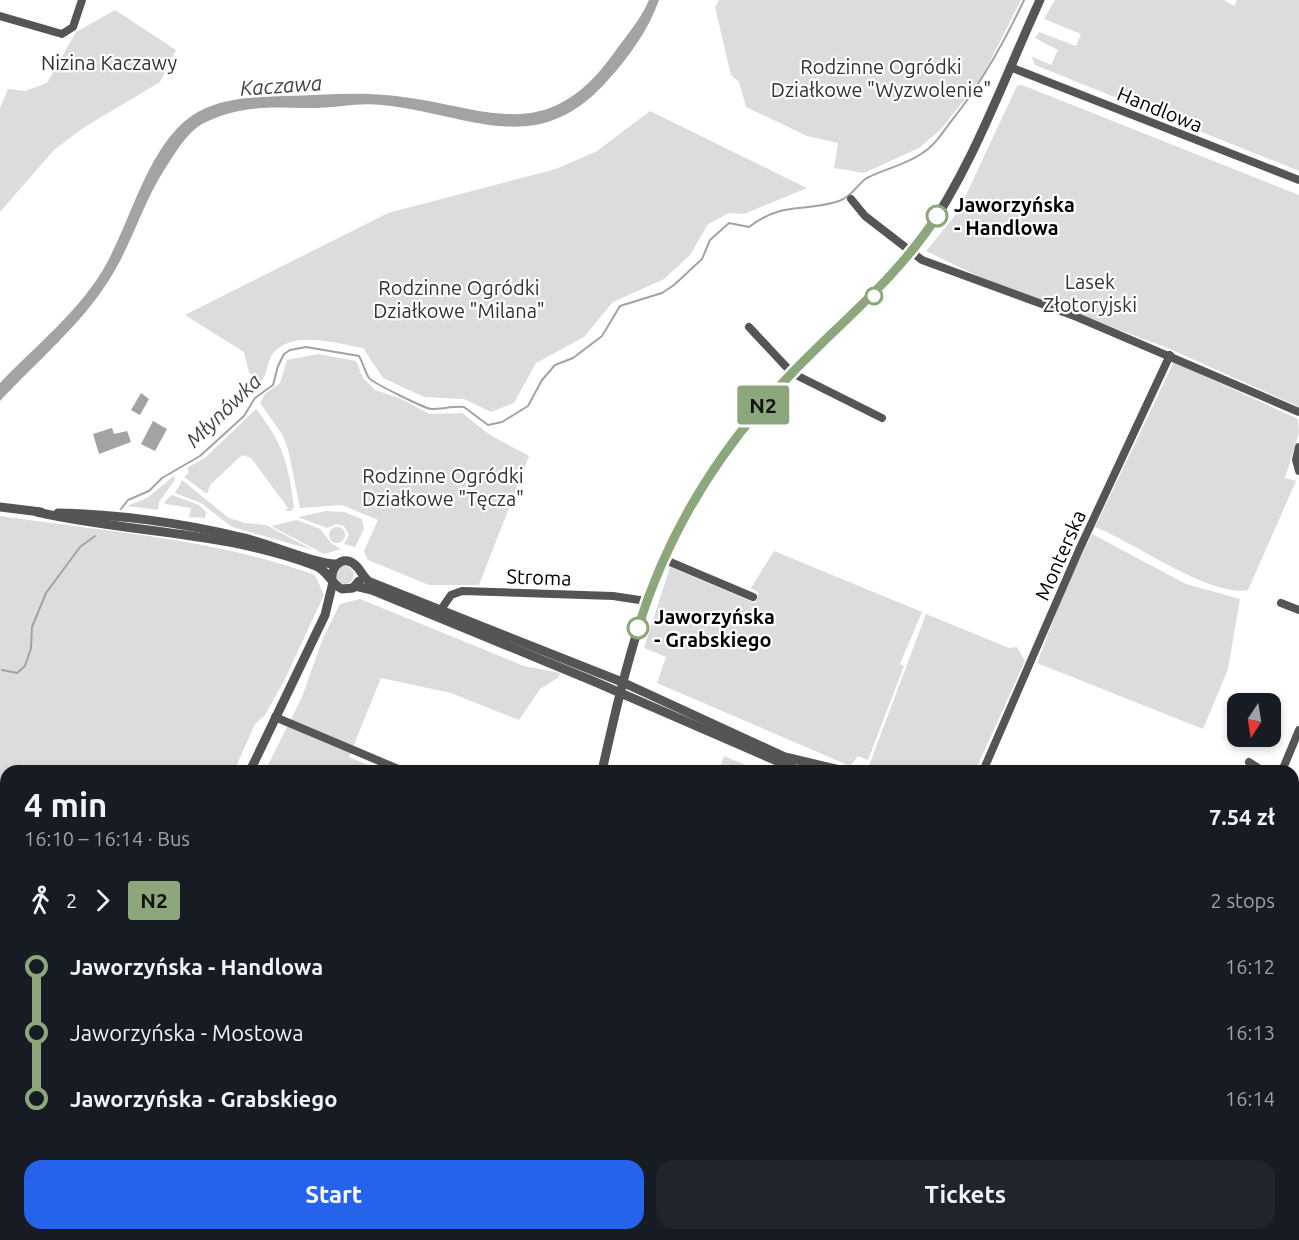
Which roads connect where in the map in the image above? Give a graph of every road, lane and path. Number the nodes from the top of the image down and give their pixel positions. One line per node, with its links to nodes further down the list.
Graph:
1 (82, 0): 3 (street)
2 (1040, 0): 4 (street)
3 (0, 16)
4 (1010, 67): 5 (street, Handlowa); 7 (street)
5 (1299, 180)
6 (851, 200): 7 (street)
7 (912, 253): 9 (street); 10 (street)
8 (749, 327): 10 (street)
9 (1170, 355): 11 (street); 39 (street, Monterska)
10 (792, 373): 12 (street); 17 (street)
11 (1299, 412)
12 (882, 418)
13 (1299, 447): 14 (street)
14 (1299, 471)
15 (0, 507): 16 (street)
16 (159, 527): 18 (street); 20 (street)
17 (663, 559): 22 (street); 23 (street)
18 (337, 564): 19 (street); 20 (street)
19 (360, 573): 21 (street); 26 (street)
20 (333, 581): 21 (street); 27 (street)
21 (351, 588): 27 (street); 29 (street)
22 (753, 597)
23 (646, 601): 26 (street, Stroma); 28 (street)
24 (1281, 603): 25 (street)
25 (1299, 610)
26 (440, 611): 28 (street)
27 (325, 615): 30 (street)
28 (622, 682): 29 (street); 33 (street)
29 (619, 692): 33 (street); 36 (street)
30 (275, 717): 34 (street); 35 (street)
31 (1299, 730): 41 (street)
32 (1249, 762): 40 (street)
33 (791, 763): 37 (street); 38 (street)
34 (253, 765)
35 (389, 765)
36 (603, 765)
37 (793, 765)
38 (804, 765)
39 (986, 765)
40 (1254, 765)
41 (1284, 765)

